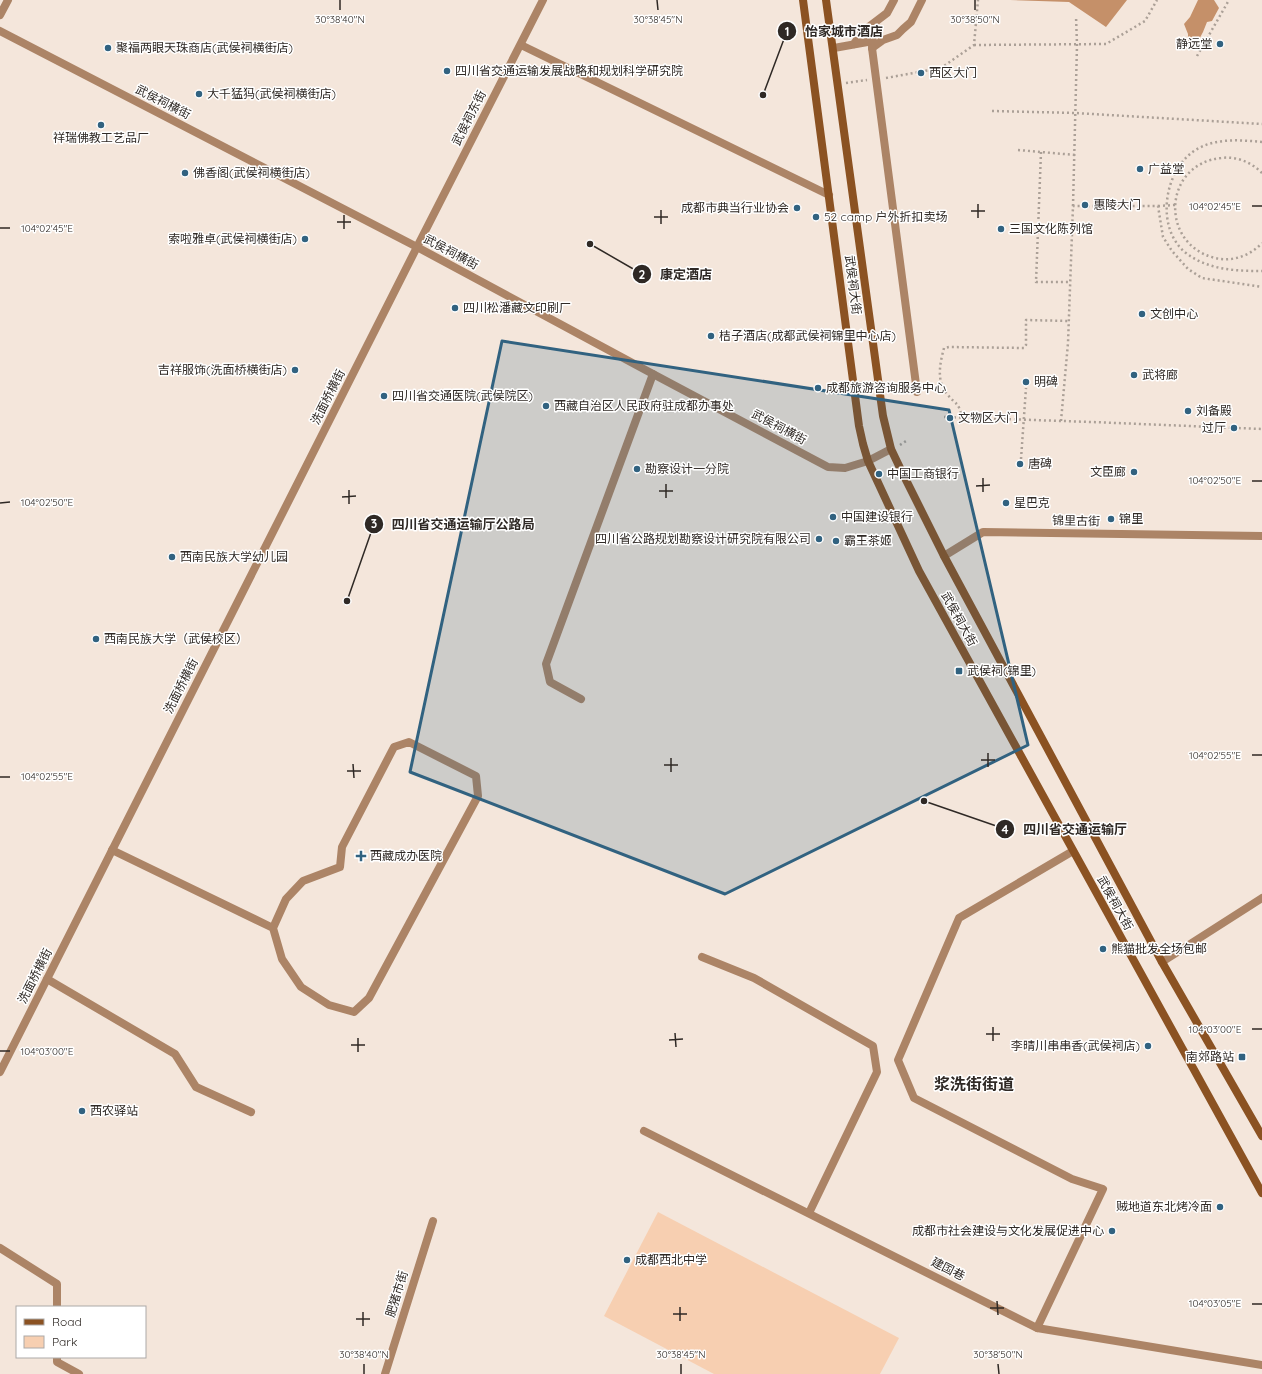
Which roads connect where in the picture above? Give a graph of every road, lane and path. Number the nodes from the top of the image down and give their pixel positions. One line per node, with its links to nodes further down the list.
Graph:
1 (8, 0): 10 (street)
2 (544, 0): 15 (street, 武侯祠东街)
3 (803, 0): 30 (main road, 武侯祠大街)
4 (826, 0): 17 (main road, 武侯祠大街)
5 (894, 0): 13 (street)
6 (922, 0): 18 (street)
7 (978, 0): 16 (path)
8 (1156, 0): 14 (path)
9 (1229, 0): 19 (path)
10 (0, 15)
11 (1076, 16): 14 (path)
12 (0, 31): 36 (street, 武侯祠横街)
13 (854, 44): 17 (street); 18 (street)
14 (1077, 44): 16 (path); 23 (path)
15 (520, 45): 30 (street); 36 (street, 武侯祠东街)
16 (974, 45): 20 (path)
17 (834, 48): 21 (main road, 武侯祠大街)
18 (872, 48): 20 (street)
19 (1197, 56)
20 (876, 79): 21 (path); 43 (street)
21 (838, 84): 49 (main road, 武侯祠大街)
22 (992, 111): 23 (path)
23 (1076, 114): 24 (path); 28 (path)
24 (1262, 124)
25 (1262, 142): 34 (path)
26 (1018, 150): 27 (path)
27 (1041, 152): 28 (path); 38 (path)
28 (1075, 155): 32 (path)
29 (1262, 173): 31 (path)
30 (829, 195): 51 (main road, 武侯祠大街)
31 (1175, 205): 34 (path); 35 (path)
32 (1074, 206): 33 (path); 38 (path)
33 (1158, 206): 34 (path); 39 (path)
34 (1167, 206): 37 (path)
35 (1262, 243)
36 (417, 247): 41 (street, 武侯祠横街); 55 (street, 洗面桥横街)
37 (1262, 271)
38 (1070, 282): 40 (path)
39 (1262, 287)
40 (1069, 321): 45 (path); 47 (path)
41 (653, 374): 51 (street, 武侯祠横街); 54 (street)
42 (1026, 388): 46 (path)
43 (918, 392)
44 (944, 417): 45 (path)
45 (962, 418): 46 (path)
46 (1024, 420): 47 (path); 50 (path)
47 (1061, 421): 48 (path)
48 (1262, 429)
49 (891, 448): 51 (street, 武侯祠横街); 53 (main road, 武侯祠大街)
50 (1021, 459)
51 (868, 461): 56 (main road, 武侯祠大街)
52 (1262, 536): 53 (street, 锦里古街)
53 (944, 556): 60 (main road, 武侯祠大街)
54 (581, 699)
55 (112, 850): 58 (street); 61 (street, 洗面桥横街)
56 (1073, 851): 66 (main road, 武侯祠大街); 71 (street)
57 (1262, 898): 60 (street)
58 (273, 928): 58 (street)
59 (702, 957): 67 (street)
60 (1162, 962): 65 (main road, 武侯祠大街)
61 (47, 979): 62 (street, 洗面桥横街); 63 (street)
62 (0, 1072)
63 (251, 1112)
64 (644, 1130): 67 (street, 建国巷)
65 (1262, 1136)
66 (1262, 1193)
67 (809, 1213): 71 (street, 建国巷)
68 (433, 1221): 75 (street, 肥猪市街)
69 (0, 1248): 70 (street)
70 (57, 1306)
71 (1037, 1328): 73 (street, 建国巷)
72 (56, 1358): 74 (street)
73 (1262, 1365)
74 (79, 1374)
75 (385, 1374)

